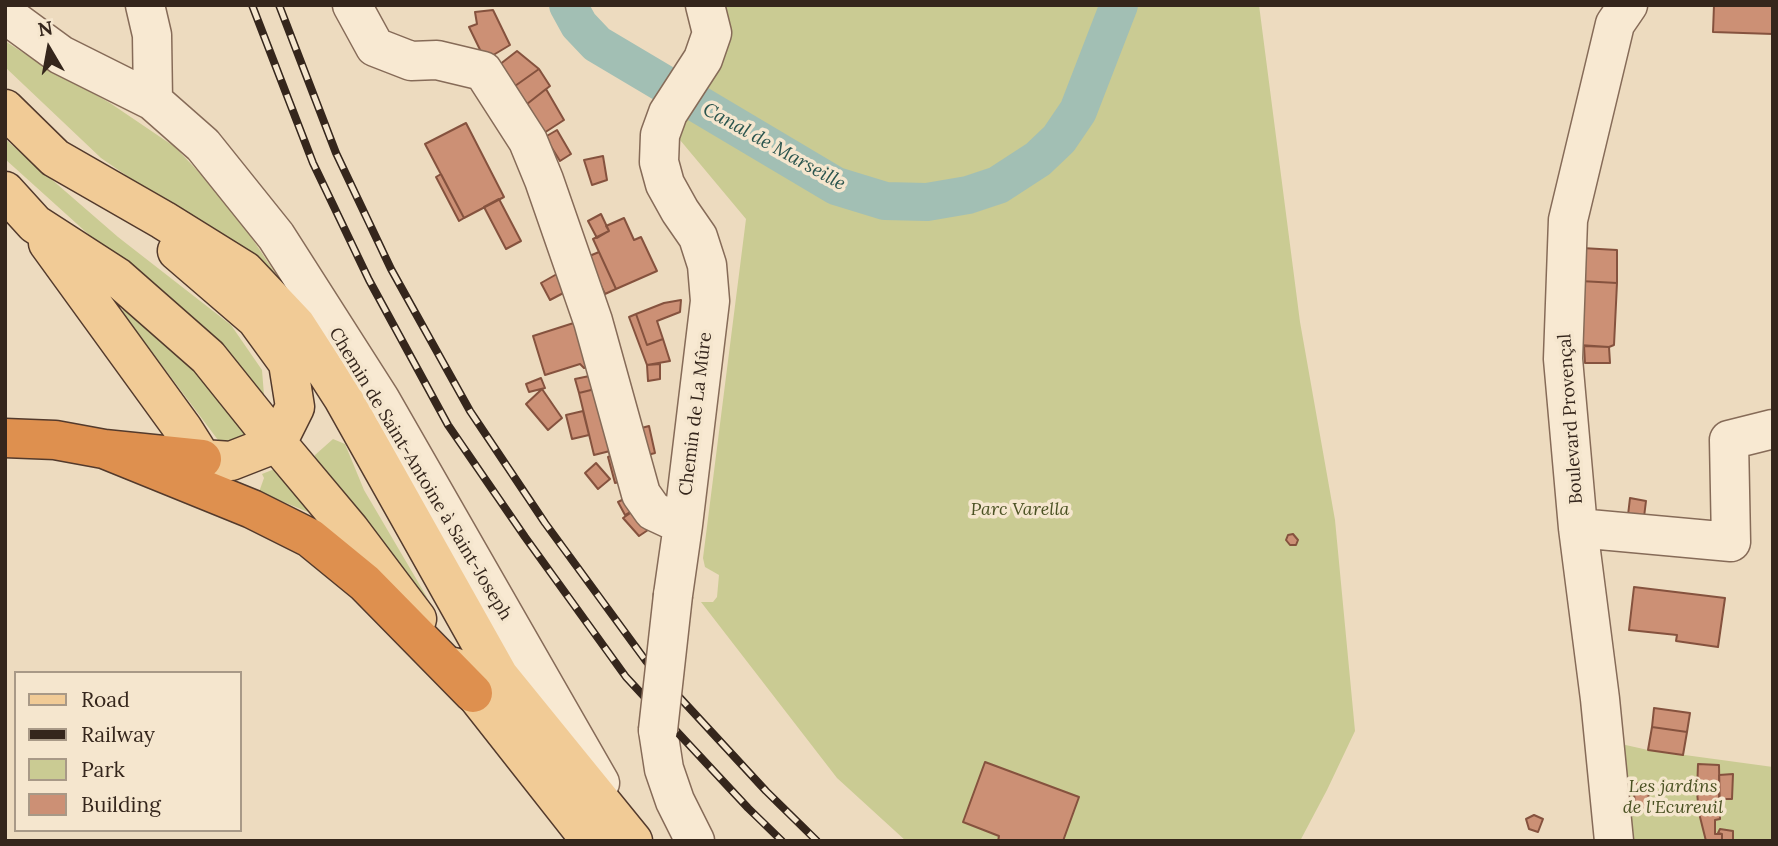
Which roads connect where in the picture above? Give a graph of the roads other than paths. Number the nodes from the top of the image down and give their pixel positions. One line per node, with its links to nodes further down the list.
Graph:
1 (145, 5): 6 (street)
2 (352, 5): 16 (street)
3 (705, 5): 16 (street, Chemin de La Mûre)
4 (1628, 5): 17 (street, Boulevard Provençal)
5 (5, 14): 6 (street, Chemin de Saint-Antoine à Saint-Joseph)
6 (153, 101): 20 (street, Chemin de Saint-Antoine à Saint-Joseph)
7 (5, 108): 8 (main road, Chemin de Saint-Antoine à Saint-Joseph)
8 (55, 158): 13 (main road); 20 (main road, Chemin de Saint-Antoine à Saint-Joseph)
9 (5, 191): 10 (main road)
10 (35, 224): 13 (main road); 15 (main road)
11 (1773, 429): 17 (street)
12 (5, 438): 14 (highway)
13 (277, 443): 15 (main road); 18 (main road)
14 (104, 449): 15 (highway); 18 (highway)
15 (202, 459)
16 (684, 525): 21 (street, Chemin de La Mûre, bridge)
17 (1578, 528): 22 (street, Boulevard Provençal)
18 (473, 693): 19 (main road)
19 (591, 841)
20 (633, 841)
21 (695, 841)
22 (1614, 841)

